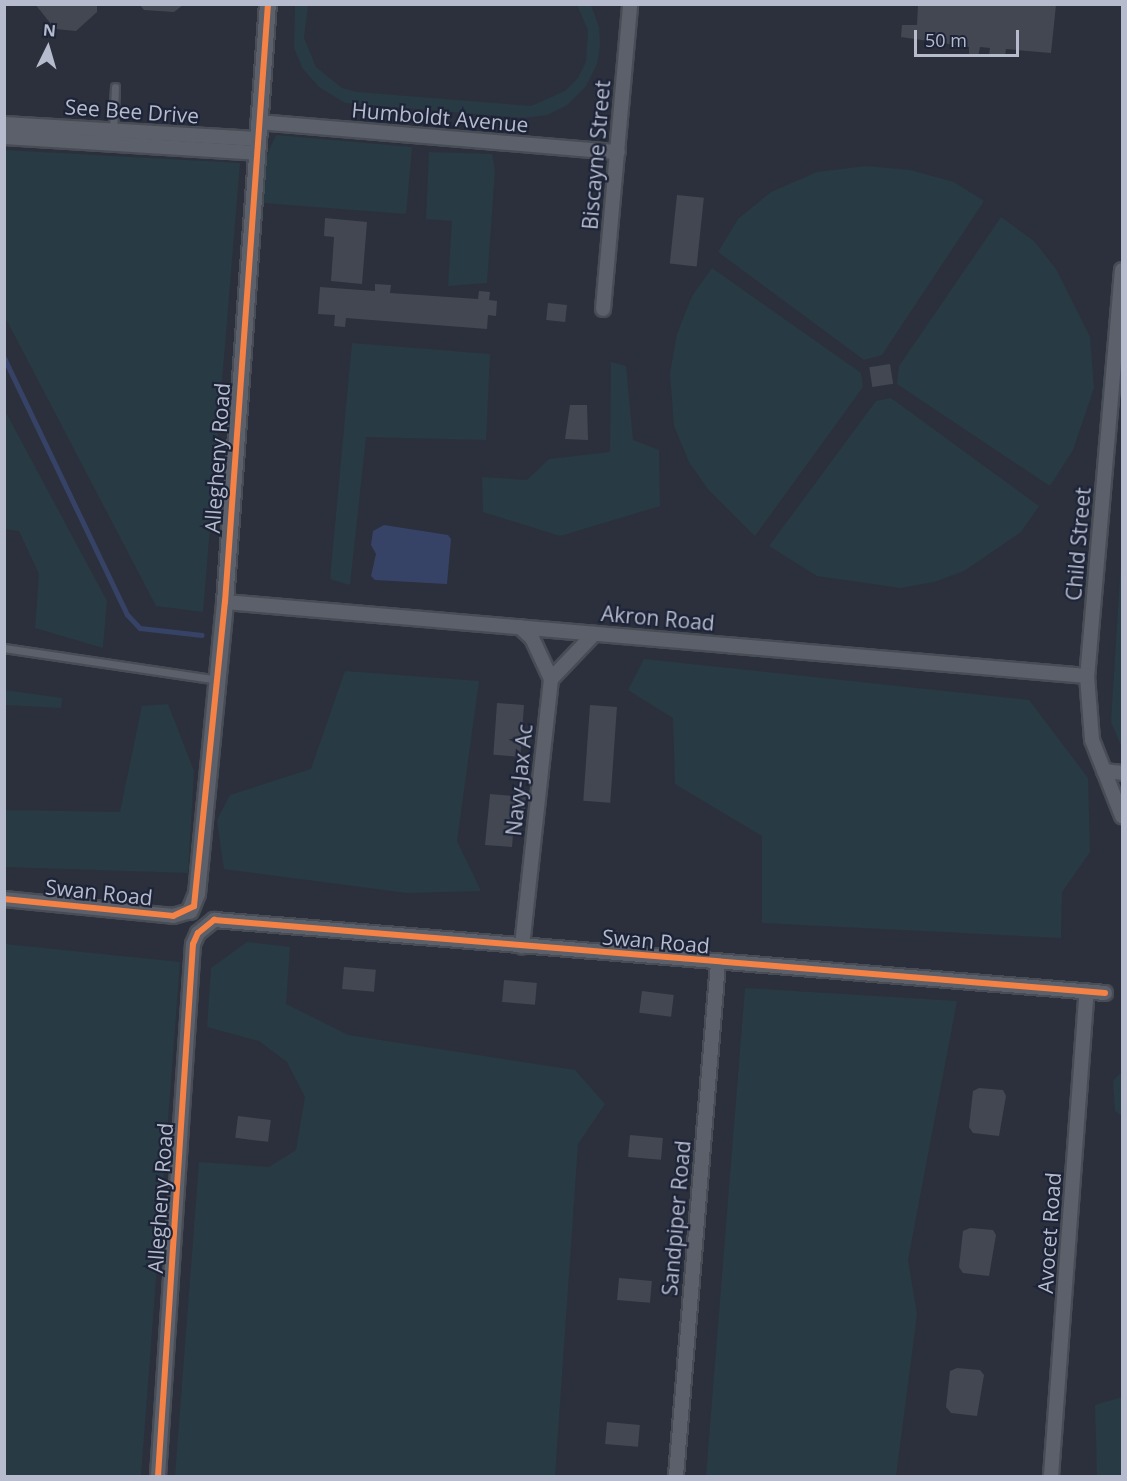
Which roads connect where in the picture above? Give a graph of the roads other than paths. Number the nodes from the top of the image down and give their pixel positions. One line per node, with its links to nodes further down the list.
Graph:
1 (268, 4): 4 (street, Allegheny Road)
2 (630, 4): 9 (street, Biscayne Street)
3 (115, 87): 7 (lane)
4 (258, 122): 8 (street, Allegheny Road); 9 (street, Humboldt Avenue)
5 (4, 124): 7 (street, See Bee Drive)
6 (4, 137): 7 (street, See Bee Drive)
7 (113, 137): 8 (street, See Bee Drive)
8 (256, 146): 12 (street, Allegheny Road)
9 (618, 152): 11 (street, Biscayne Street)
10 (1122, 270): 16 (street, Child Street)
11 (603, 309)
12 (225, 602): 13 (street, Akron Road); 18 (street, Allegheny Road)
13 (520, 627): 14 (street, Akron Road); 17 (street)
14 (594, 634): 16 (street, Akron Road); 17 (street)
15 (4, 648): 18 (lane)
16 (1087, 676): 19 (street, Child Street)
17 (551, 679): 25 (street, Navy-Jax Ac)
18 (217, 680): 23 (street, Allegheny Road)
19 (1104, 771): 20 (street); 21 (street, Child Street)
20 (1122, 773)
21 (1122, 816)
22 (4, 899): 23 (street, Swan Road)
23 (190, 911)
24 (206, 925): 25 (street, Swan Road); 29 (street, Allegheny Road)
25 (522, 946): 26 (street, Swan Road)
26 (718, 963): 27 (street, Swan Road); 30 (street, Sandpiper Road)
27 (1087, 992): 28 (street, Swan Road); 31 (street, Avocet Road)
28 (1105, 993)
29 (158, 1476)
30 (676, 1476)
31 (1051, 1476)

